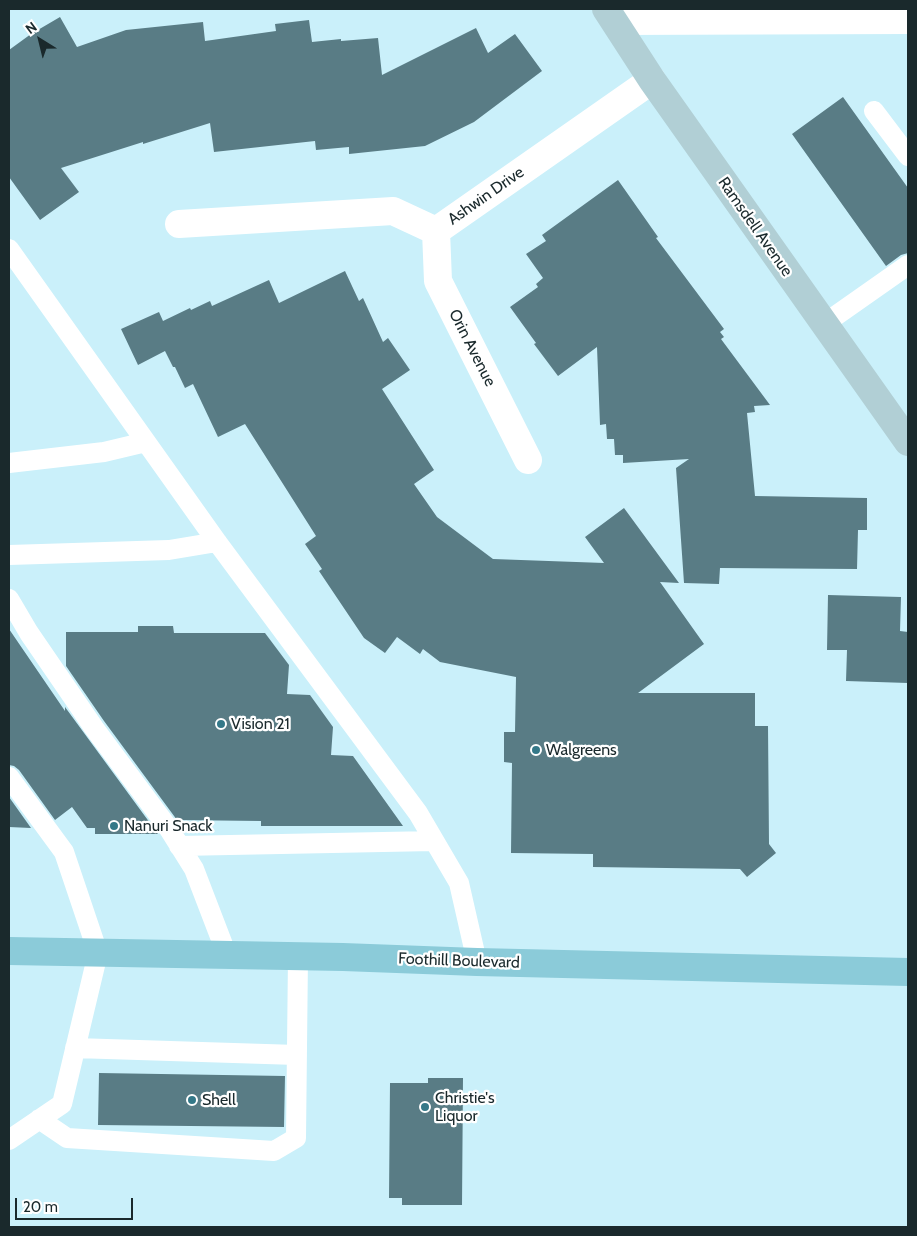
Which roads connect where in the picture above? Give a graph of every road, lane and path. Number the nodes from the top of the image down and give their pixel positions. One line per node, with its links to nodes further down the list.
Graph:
1 (611, 15): 2 (street); 3 (street, Ramsdell Avenue)
2 (908, 20)
3 (652, 80): 7 (street, Ashwin Drive); 10 (street, Ramsdell Avenue)
4 (874, 111): 5 (lane)
5 (908, 156)
6 (179, 224): 7 (street, Ashwin Drive)
7 (436, 231): 13 (street, Orin Avenue)
8 (9, 249): 11 (lane)
9 (908, 265): 10 (lane)
10 (824, 324): 12 (street, Ramsdell Avenue)
11 (146, 442): 14 (lane); 15 (lane)
12 (908, 442)
13 (528, 460)
14 (9, 463)
15 (217, 542): 16 (lane); 20 (lane)
16 (9, 555)
17 (9, 599): 19 (lane)
18 (9, 777): 22 (lane)
19 (174, 838): 20 (lane); 23 (lane)
20 (434, 841): 25 (lane)
21 (9, 951): 22 (main road, Foothill Boulevard)
22 (98, 953): 23 (main road, Foothill Boulevard); 27 (lane)
23 (227, 955): 24 (main road, Foothill Boulevard)
24 (298, 956): 25 (main road, Foothill Boulevard); 28 (lane)
25 (477, 962): 26 (main road, Foothill Boulevard)
26 (908, 972)
27 (75, 1048): 28 (lane); 29 (lane)
28 (297, 1056): 29 (lane)
29 (40, 1119): 30 (lane)
30 (9, 1140)

